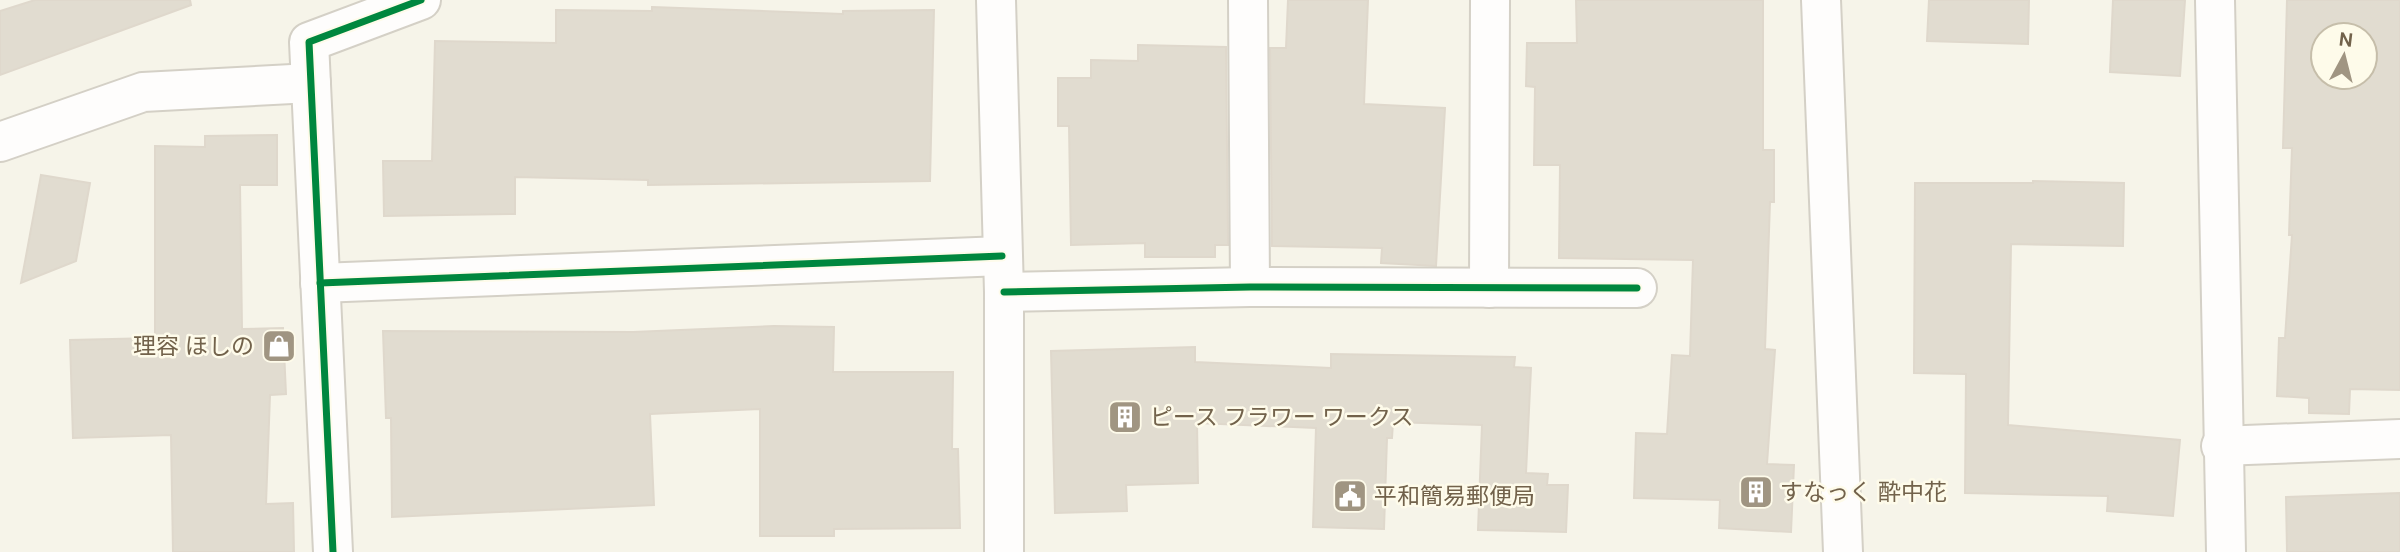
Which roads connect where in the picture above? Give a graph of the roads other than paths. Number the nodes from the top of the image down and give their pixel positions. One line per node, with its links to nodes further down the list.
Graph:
1 (421, 0): 7 (street)
2 (996, 0): 9 (street)
3 (1248, 0): 11 (street)
4 (1490, 0): 12 (street)
5 (1821, 0): 18 (street)
6 (2215, 0): 15 (street)
7 (312, 83): 8 (street); 10 (street)
8 (0, 142)
9 (1003, 274): 10 (street); 11 (street); 17 (street)
10 (320, 283): 16 (street)
11 (1250, 287): 12 (street)
12 (1489, 288): 13 (street)
13 (1637, 288)
14 (2400, 439): 15 (street)
15 (2221, 446): 19 (street)
16 (333, 552)
17 (1004, 552)
18 (1843, 552)
19 (2226, 552)

